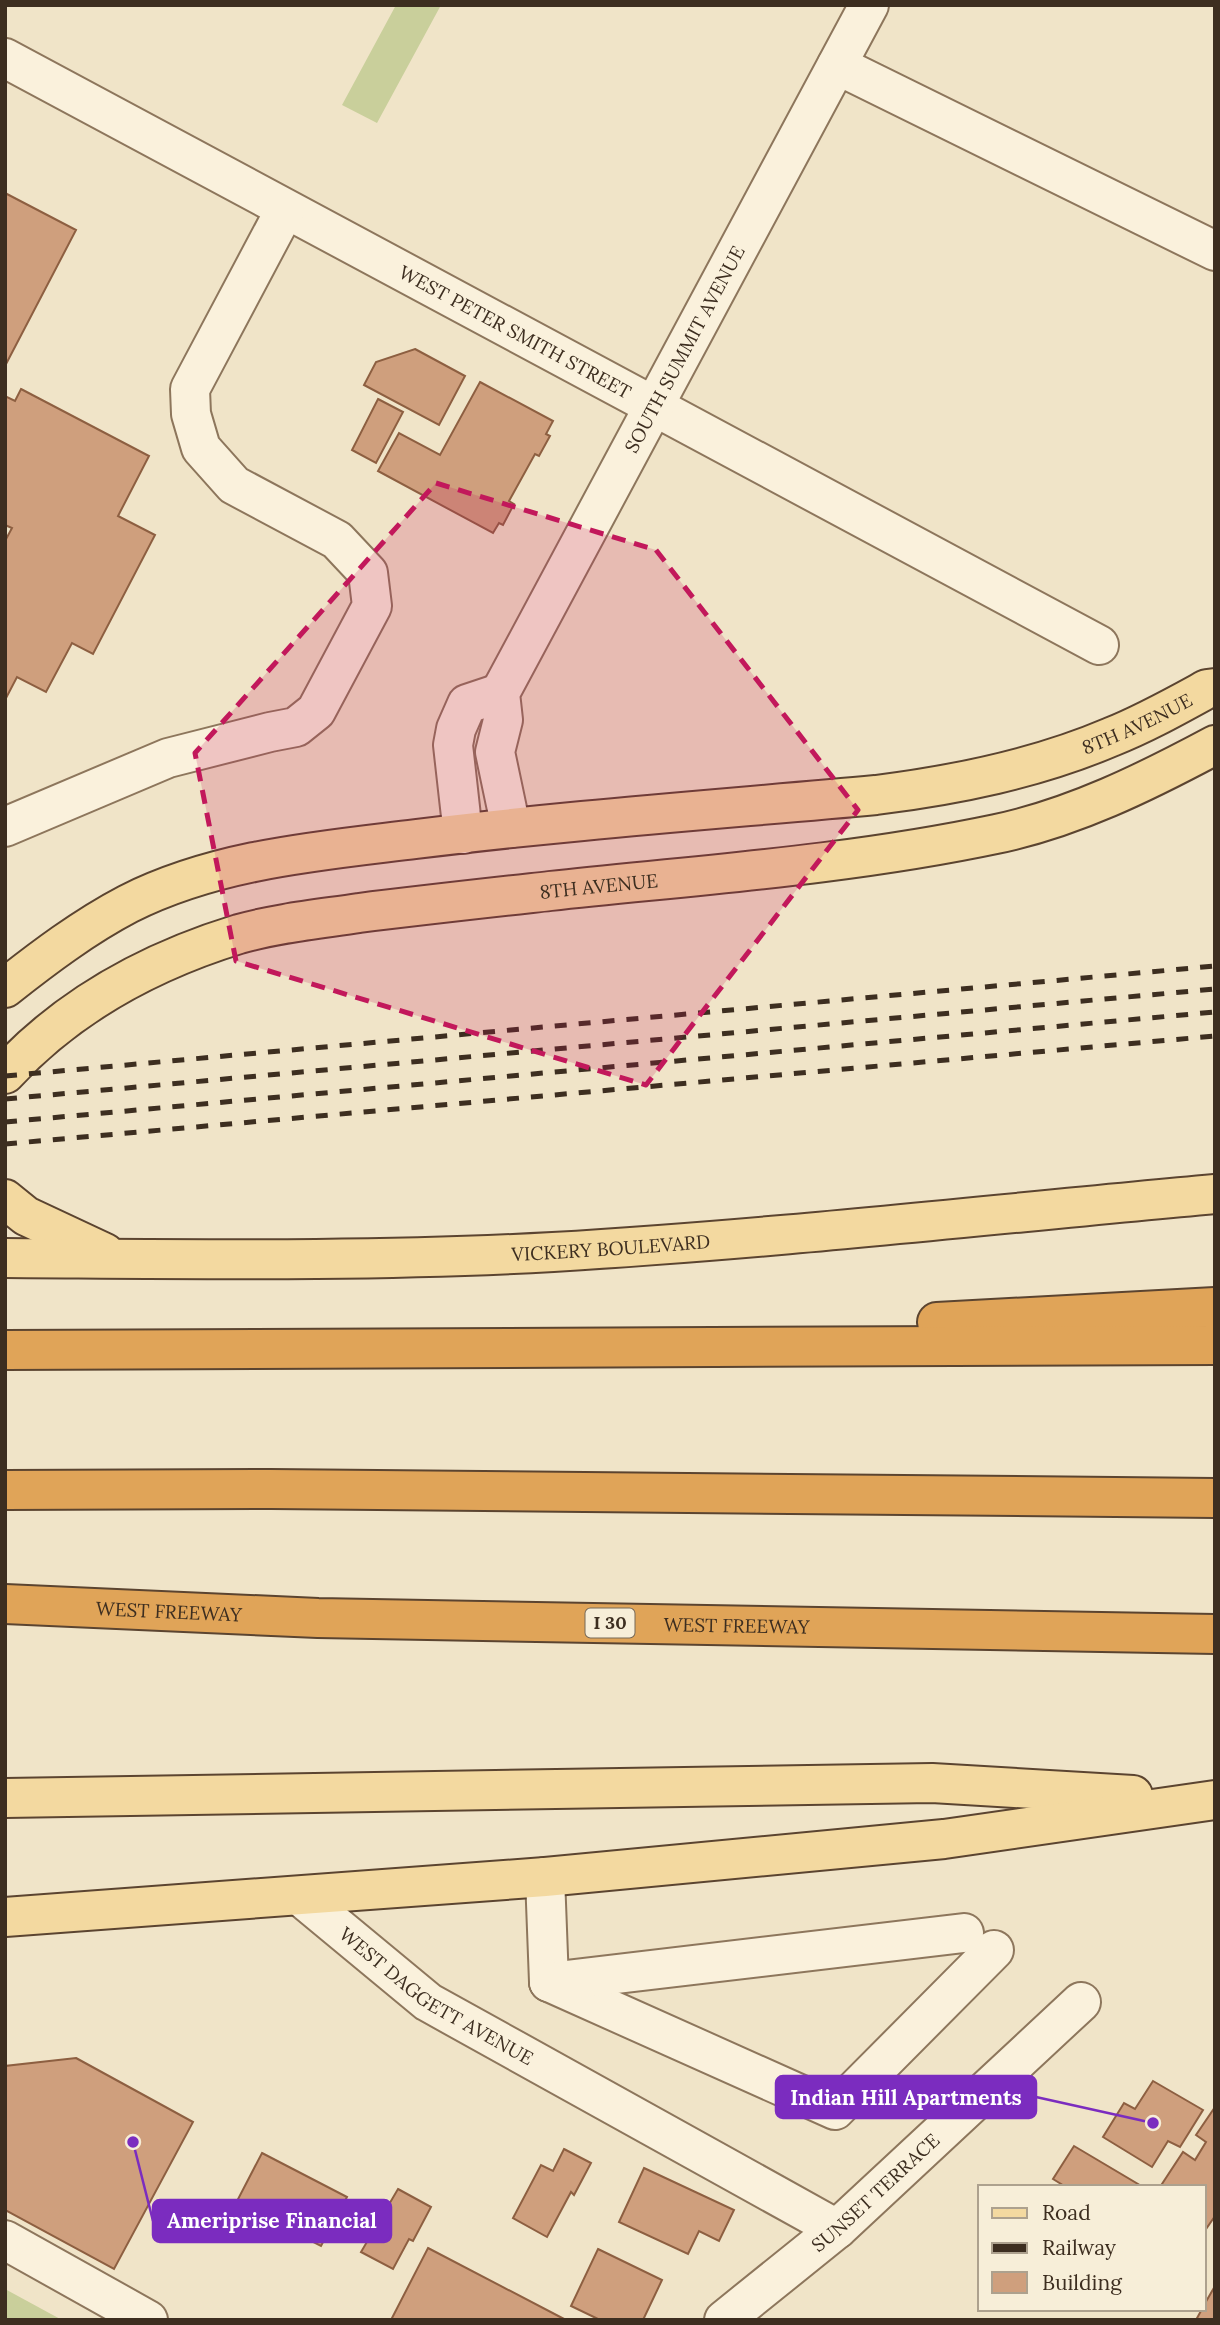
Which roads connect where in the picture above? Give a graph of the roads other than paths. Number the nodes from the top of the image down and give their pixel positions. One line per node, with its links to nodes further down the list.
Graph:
1 (865, 6): 3 (street, SOUTH SUMMIT AVENUE)
2 (5, 58): 4 (street, WEST PETER SMITH STREET)
3 (837, 65): 5 (street); 6 (street, SOUTH SUMMIT AVENUE)
4 (285, 210): 6 (street, WEST PETER SMITH STREET); 11 (street)
5 (1215, 251)
6 (655, 406): 7 (street, WEST PETER SMITH STREET); 9 (street, SOUTH SUMMIT AVENUE)
7 (1099, 645)
8 (1215, 688): 12 (main road, 8TH AVENUE)
9 (500, 693): 12 (street); 13 (street)
10 (1215, 745): 15 (main road, 8TH AVENUE)
11 (5, 827)
12 (511, 828): 13 (main road, 8TH AVENUE)
13 (463, 834): 14 (main road, 8TH AVENUE)
14 (5, 988)
15 (5, 1074)
16 (1215, 1194): 19 (main road, VICKERY BOULEVARD)
17 (6, 1199): 19 (main road)
18 (5, 1258): 19 (main road, VICKERY BOULEVARD)
19 (117, 1259)
20 (1215, 1307): 22 (highway)
21 (1215, 1345): 22 (highway)
22 (442, 1348): 23 (highway)
23 (5, 1350)
24 (5, 1490): 25 (highway)
25 (1215, 1498)
26 (5, 1604): 27 (highway, WEST FREEWAY / I 30)
27 (1215, 1634)
28 (5, 1798): 29 (main road)
29 (1215, 1800): 30 (main road)
30 (545, 1877): 31 (main road); 33 (street)
31 (300, 1896): 32 (main road); 35 (street, WEST DAGGETT AVENUE)
32 (5, 1917)
33 (549, 1982): 33 (street)
34 (1081, 2002): 35 (street, SUNSET TERRACE)
35 (837, 2230): 38 (street, SUNSET TERRACE)
36 (5, 2240): 37 (street)
37 (148, 2320)
38 (723, 2320)

